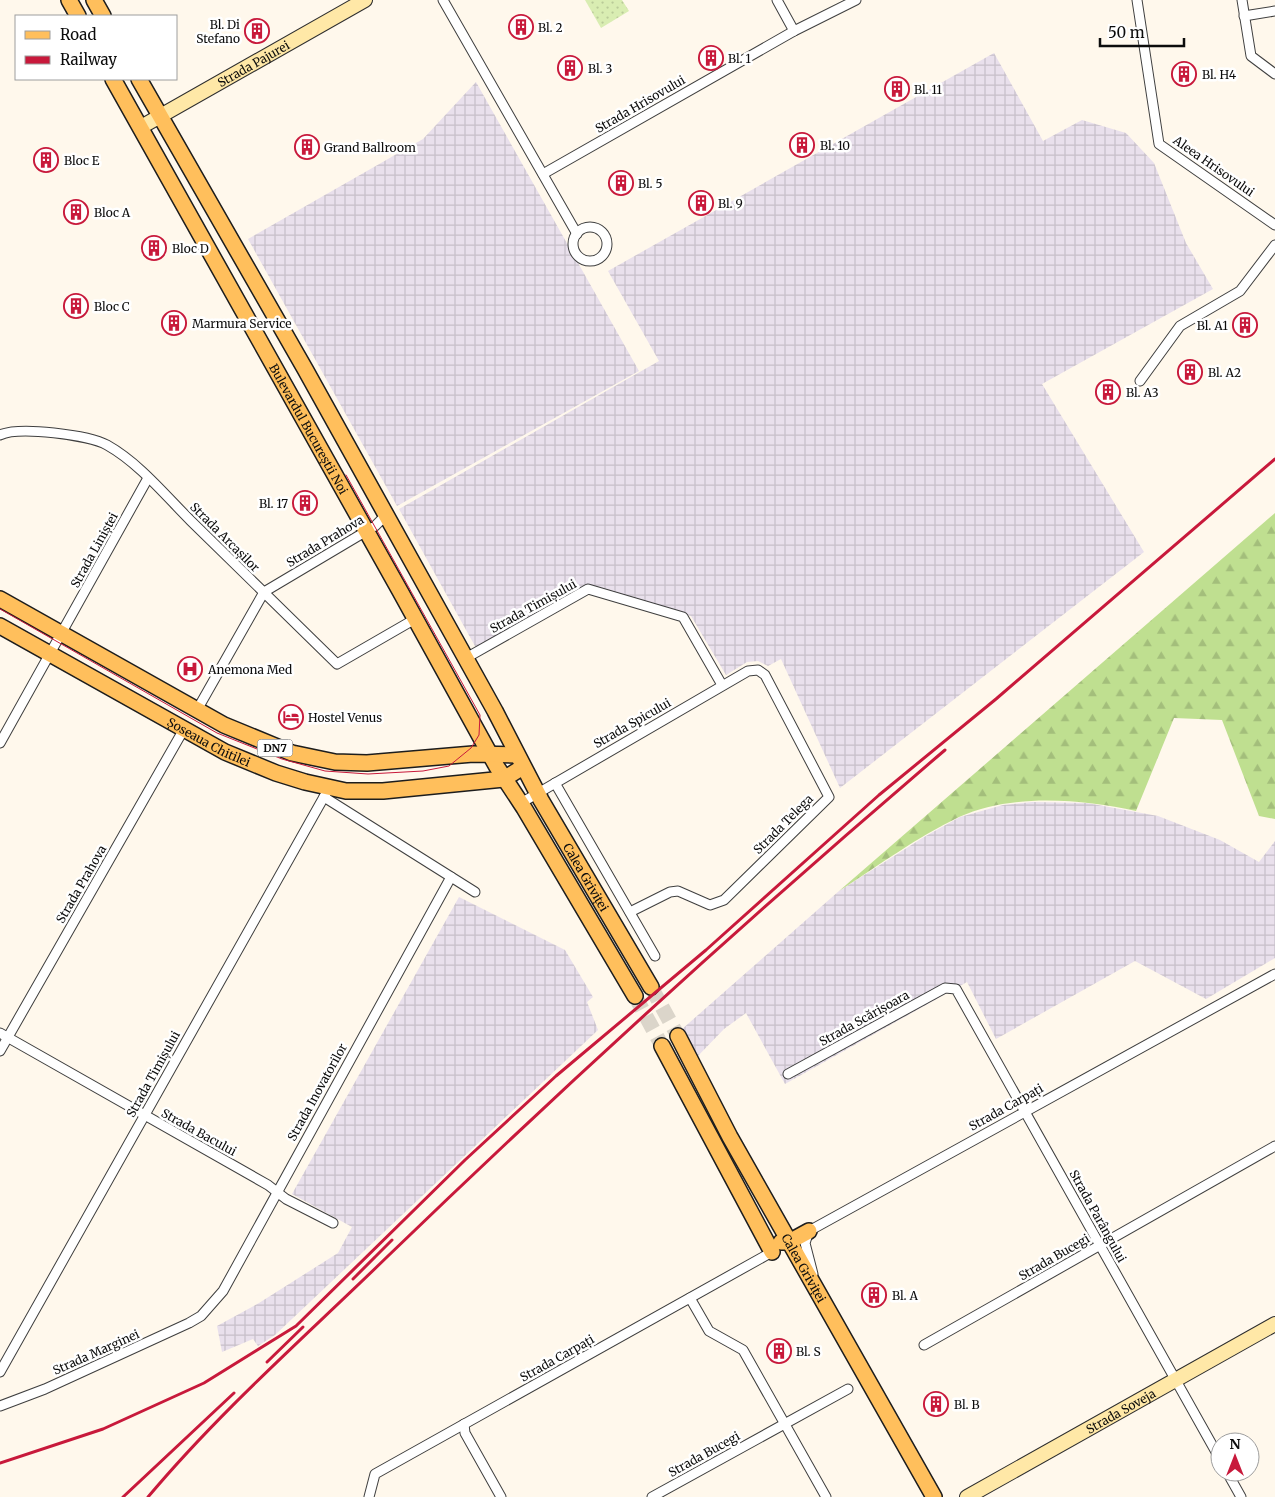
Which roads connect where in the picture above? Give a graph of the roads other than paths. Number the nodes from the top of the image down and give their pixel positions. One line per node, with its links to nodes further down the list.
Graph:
1 (69, 0): 10 (main road)
2 (94, 0): 11 (main road)
3 (365, 0): 17 (street, Strada Pajurei)
4 (443, 0): 19 (street)
5 (778, 0): 13 (street)
6 (856, 0): 13 (street, Strada Hrisovului)
7 (1137, 0): 20 (street, Aleea Hrisovului)
8 (1242, 0): 12 (street)
9 (1275, 11): 12 (street)
10 (77, 15)
11 (102, 15)
12 (1244, 16): 14 (street)
13 (794, 30): 19 (street, Strada Hrisovului)
14 (1275, 74)
15 (114, 80): 18 (main road, Bulevardul Bucureștii Noi)
16 (140, 80): 17 (main road, Bulevardul Bucureștii Noi)
17 (160, 116): 18 (street, Strada Pajurei); 26 (main road, Bulevardul Bucureștii Noi)
18 (141, 127): 27 (main road, Bulevardul Bucureștii Noi)
19 (543, 174): 21 (street)
20 (1275, 225)
21 (577, 234)
22 (1275, 245): 23 (street)
23 (1140, 381)
24 (0, 435): 25 (street, Strada Arcașilor)
25 (148, 478): 28 (street, Strada Arcașilor); 32 (street, Strada Liniștei)
26 (385, 516): 27 (street, Strada Prahova); 34 (main road, Bulevardul Bucureștii Noi)
27 (366, 531): 28 (street, Strada Prahova); 30 (main road, Bulevardul Bucureștii Noi)
28 (264, 592): 30 (street, Strada Arcașilor); 37 (street, Strada Prahova)
29 (0, 599): 32 (main road, Șoseaua Chitilei / DN7)
30 (415, 619): 40 (main road, Bulevardul Bucureștii Noi)
31 (0, 626): 33 (main road, Șoseaua Chitilei / DN7)
32 (61, 634): 33 (street, Strada Liniștei); 37 (main road, Șoseaua Chitilei / DN7)
33 (50, 654): 38 (main road, Șoseaua Chitilei / DN7); 39 (street)
34 (466, 658): 36 (street, Strada Timișului); 41 (main road, Bulevardul Bucureștii Noi)
35 (758, 670): 36 (street, Strada Spicului); 49 (street, Strada Telega)
36 (722, 685): 43 (street, Strada Spicului)
37 (197, 710): 40 (main road, Șoseaua Chitilei / DN7)
38 (184, 729): 44 (main road, Șoseaua Chitilei / DN7); 55 (street, Strada Prahova)
39 (0, 743)
40 (490, 754): 41 (main road, Șoseaua Chitilei / DN7); 42 (main road, Bulevardul Bucureștii Noi)
41 (520, 761): 42 (main road, Șoseaua Chitilei / DN7); 45 (main road, Calea Griviței)
42 (504, 779): 44 (main road, Șoseaua Chitilei / DN7); 46 (main road, Calea Griviței)
43 (555, 783): 45 (street, Strada Spicului); 49 (street)
44 (326, 792): 47 (street, Șoseaua Chitilei); 61 (street, Strada Timișului)
45 (536, 793): 46 (street, Strada Spicului); 52 (main road, Calea Griviței)
46 (521, 803): 54 (main road, Calea Griviței)
47 (451, 877): 48 (street, Șoseaua Chitilei); 63 (street, Strada Inovatorilor)
48 (475, 892)
49 (630, 912): 50 (street)
50 (655, 956)
51 (1275, 974): 60 (street, Strada Carpați)
52 (651, 987)
53 (952, 988): 59 (street, Strada Scărișoara); 60 (street, Strada Parângului)
54 (635, 996)
55 (4, 1035): 58 (street, Strada Prahova); 61 (street, Strada Bacului)
56 (678, 1036): 67 (main road, Calea Griviței)
57 (662, 1046): 65 (main road, Calea Griviței)
58 (0, 1052)
59 (788, 1074)
60 (1024, 1110): 66 (street, Strada Carpați); 68 (street, Strada Parângului)
61 (144, 1115): 63 (street, Strada Bacului); 75 (street, Strada Timișului)
62 (1275, 1146): 68 (street, Strada Bucegi)
63 (277, 1190): 64 (street, Strada Bacului); 72 (street, Strada Inovatorilor)
64 (333, 1223)
65 (760, 1231): 67 (main road); 69 (main road, Calea Griviței)
66 (809, 1231): 67 (main road); 70 (street)
67 (788, 1242): 70 (main road, Calea Griviței)
68 (1100, 1245): 74 (street, Strada Bucegi); 76 (street, Strada Parângului)
69 (767, 1255): 71 (street, Strada Carpați)
70 (819, 1296): 87 (main road, Calea Griviței)
71 (690, 1298): 79 (street); 80 (street, Strada Carpați)
72 (202, 1316): 78 (street, Strada Marginei)
73 (1275, 1324): 76 (street, Strada Soveja)
74 (924, 1345)
75 (0, 1372)
76 (1175, 1380): 81 (street, Strada Parângului); 88 (street, Strada Soveja)
77 (848, 1389): 79 (street, Strada Bucegi)
78 (0, 1406)
79 (785, 1423): 85 (street, Strada Bucegi); 86 (street)
80 (464, 1424): 83 (street, Strada Carpați); 84 (street)
81 (1210, 1441)
82 (1233, 1482): 89 (street)
83 (369, 1497)
84 (501, 1497)
85 (652, 1497)
86 (826, 1497)
87 (934, 1497)
88 (967, 1497)
89 (1241, 1497)

